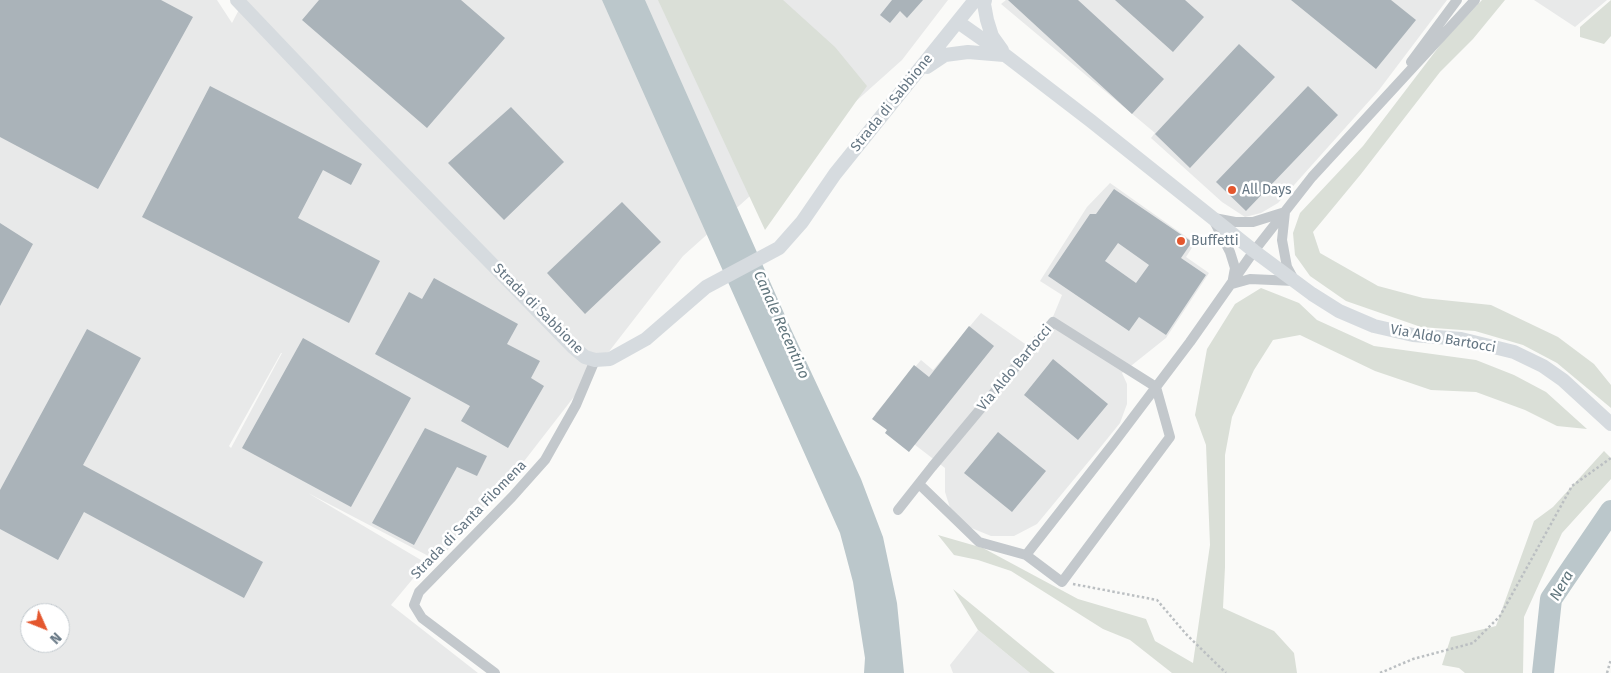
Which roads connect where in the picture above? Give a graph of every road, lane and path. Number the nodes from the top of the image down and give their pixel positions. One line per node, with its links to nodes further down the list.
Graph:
1 (237, 0): 15 (main road, Strada di Sabbione)
2 (975, 0): 6 (main road, Strada di Sabbione)
3 (985, 0): 7 (main road, Via Aldo Bartocci)
4 (1457, 0): 9 (street)
5 (1475, 0): 9 (street)
6 (958, 22): 7 (main road, Via Aldo Bartocci); 8 (main road, Strada di Sabbione)
7 (1005, 55): 8 (main road); 11 (main road, Via Aldo Bartocci)
8 (915, 74): 15 (main road, Strada di Sabbione)
9 (1387, 96): 10 (street)
10 (1286, 211): 11 (street, Via Aldo Bartocci); 12 (street); 13 (street)
11 (1212, 218): 12 (main road, Via Aldo Bartocci); 14 (street, Via Aldo Bartocci)
12 (1254, 251): 13 (main road, Via Aldo Bartocci); 14 (street)
13 (1294, 281): 14 (street); 17 (main road, Via Aldo Bartocci)
14 (1232, 284): 16 (street)
15 (595, 360): 24 (street, Strada di Santa Filomena)
16 (1156, 386): 19 (street, Via Aldo Bartocci); 21 (street); 22 (street)
17 (1611, 424)
18 (1611, 458): 26 (path)
19 (919, 484): 20 (street, Via Aldo Bartocci); 21 (street)
20 (898, 510)
21 (1026, 555): 22 (street)
22 (1062, 582): 25 (path)
23 (1611, 659): 27 (path)
24 (495, 673)
25 (1226, 673)
26 (1380, 673)
27 (1607, 673)

